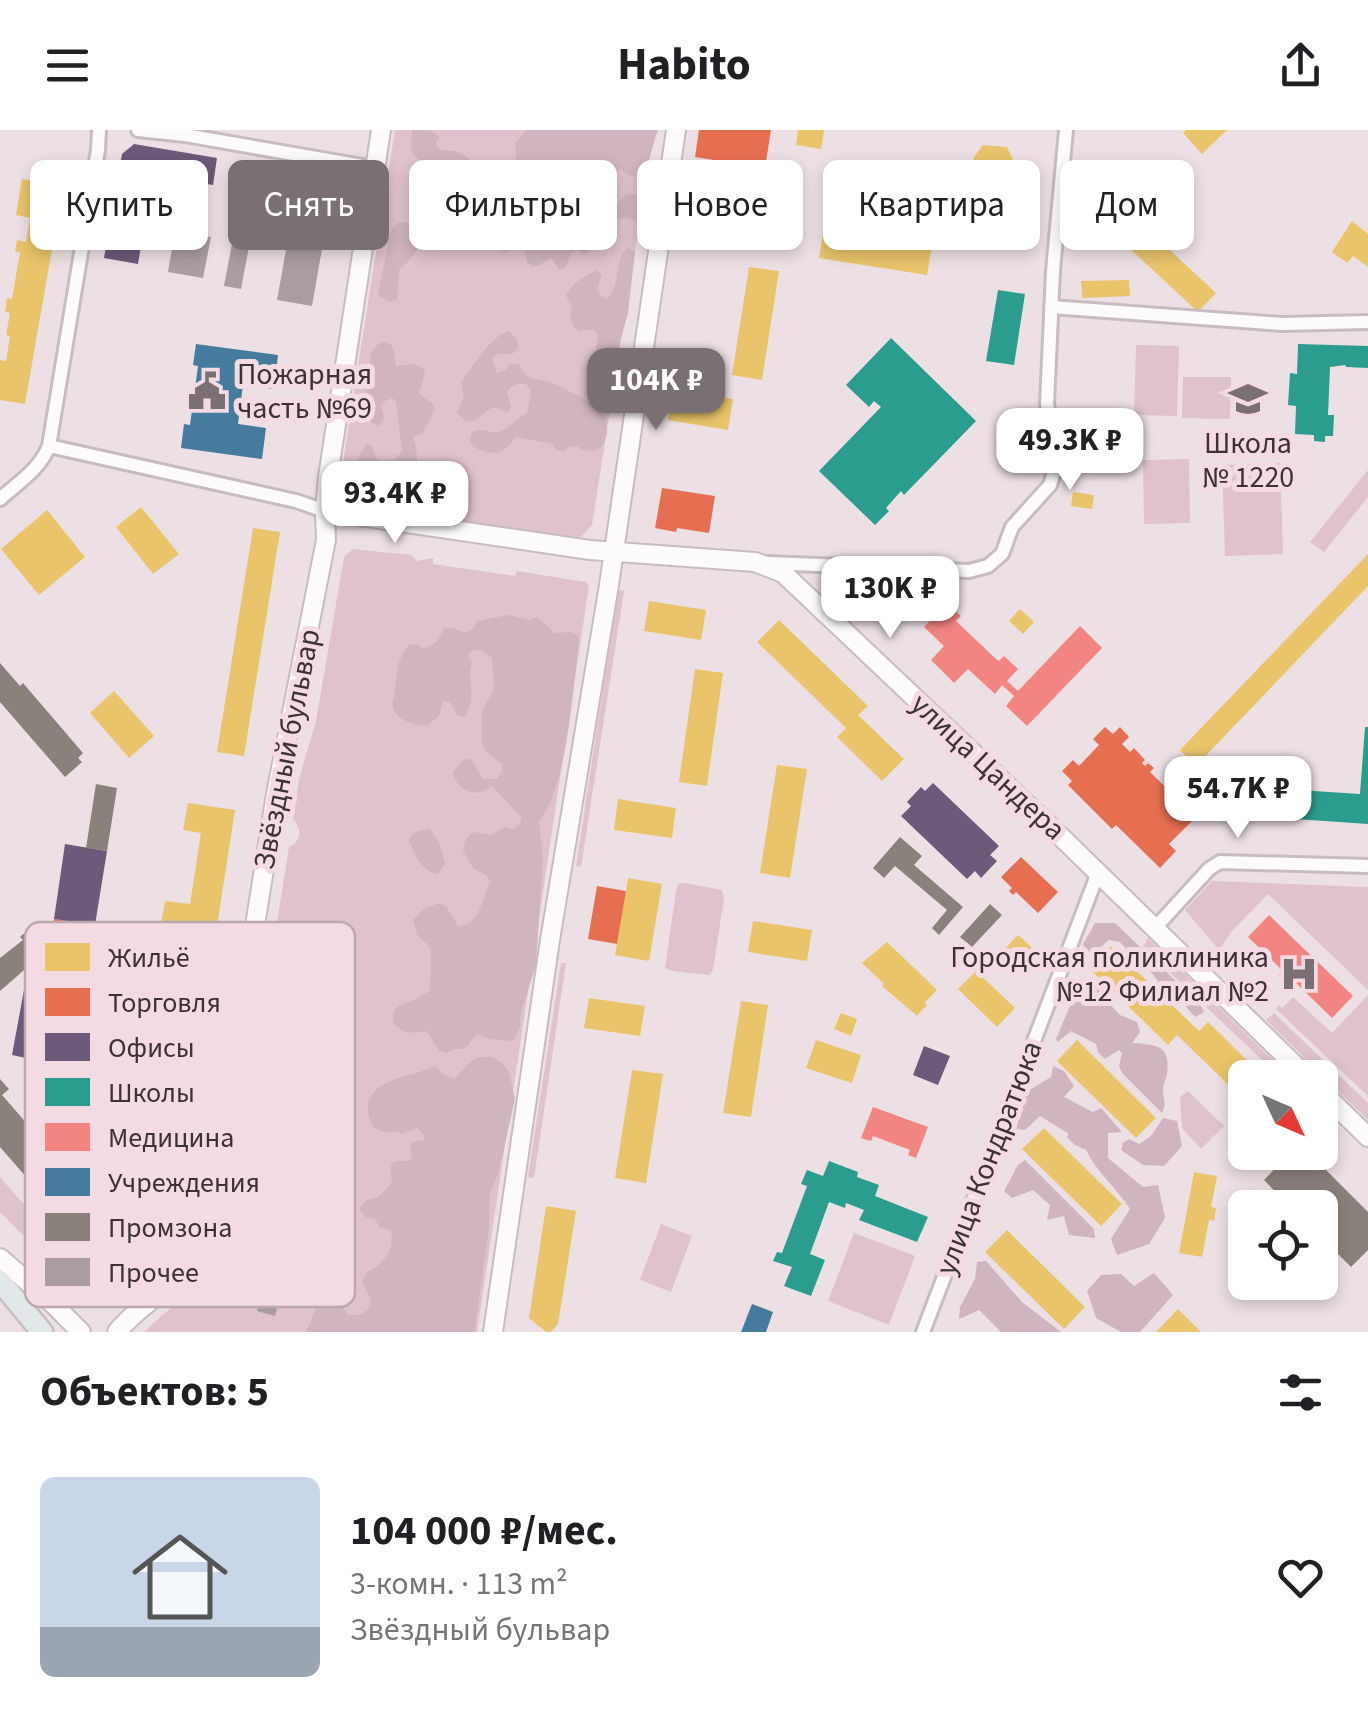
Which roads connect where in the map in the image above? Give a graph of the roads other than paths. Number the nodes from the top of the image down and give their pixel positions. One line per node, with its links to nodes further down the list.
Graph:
1 (99, 130): 11 (street)
2 (138, 130): 6 (street)
3 (381, 130): 7 (street, Звёздный бульвар)
4 (676, 130): 14 (street)
5 (1066, 130): 9 (street)
6 (327, 160)
7 (375, 160)
8 (362, 250): 13 (street, Звёздный бульвар)
9 (1052, 306): 10 (street); 15 (street)
10 (1368, 322)
11 (49, 446): 12 (street); 13 (street)
12 (0, 499)
13 (325, 511): 14 (street, улица Цандера); 18 (street, Звёздный бульвар)
14 (614, 553): 15 (street, улица Цандера); 31 (street)
15 (756, 562): 17 (street, улица Цандера)
16 (1368, 866): 19 (street)
17 (1098, 873): 19 (street, улица Цандера); 32 (street, улица Кондратюка)
18 (255, 922)
19 (1155, 928): 20 (street, улица Цандера)
20 (1290, 1060)
21 (1338, 1107): 22 (street)
22 (1368, 1136)
23 (0, 1258): 25 (street)
24 (0, 1280): 28 (main road)
25 (25, 1280)
26 (56, 1307): 29 (street)
27 (142, 1307): 30 (street, Звёздный бульвар)
28 (42, 1332)
29 (81, 1332)
30 (117, 1332)
31 (493, 1332)
32 (923, 1332)

